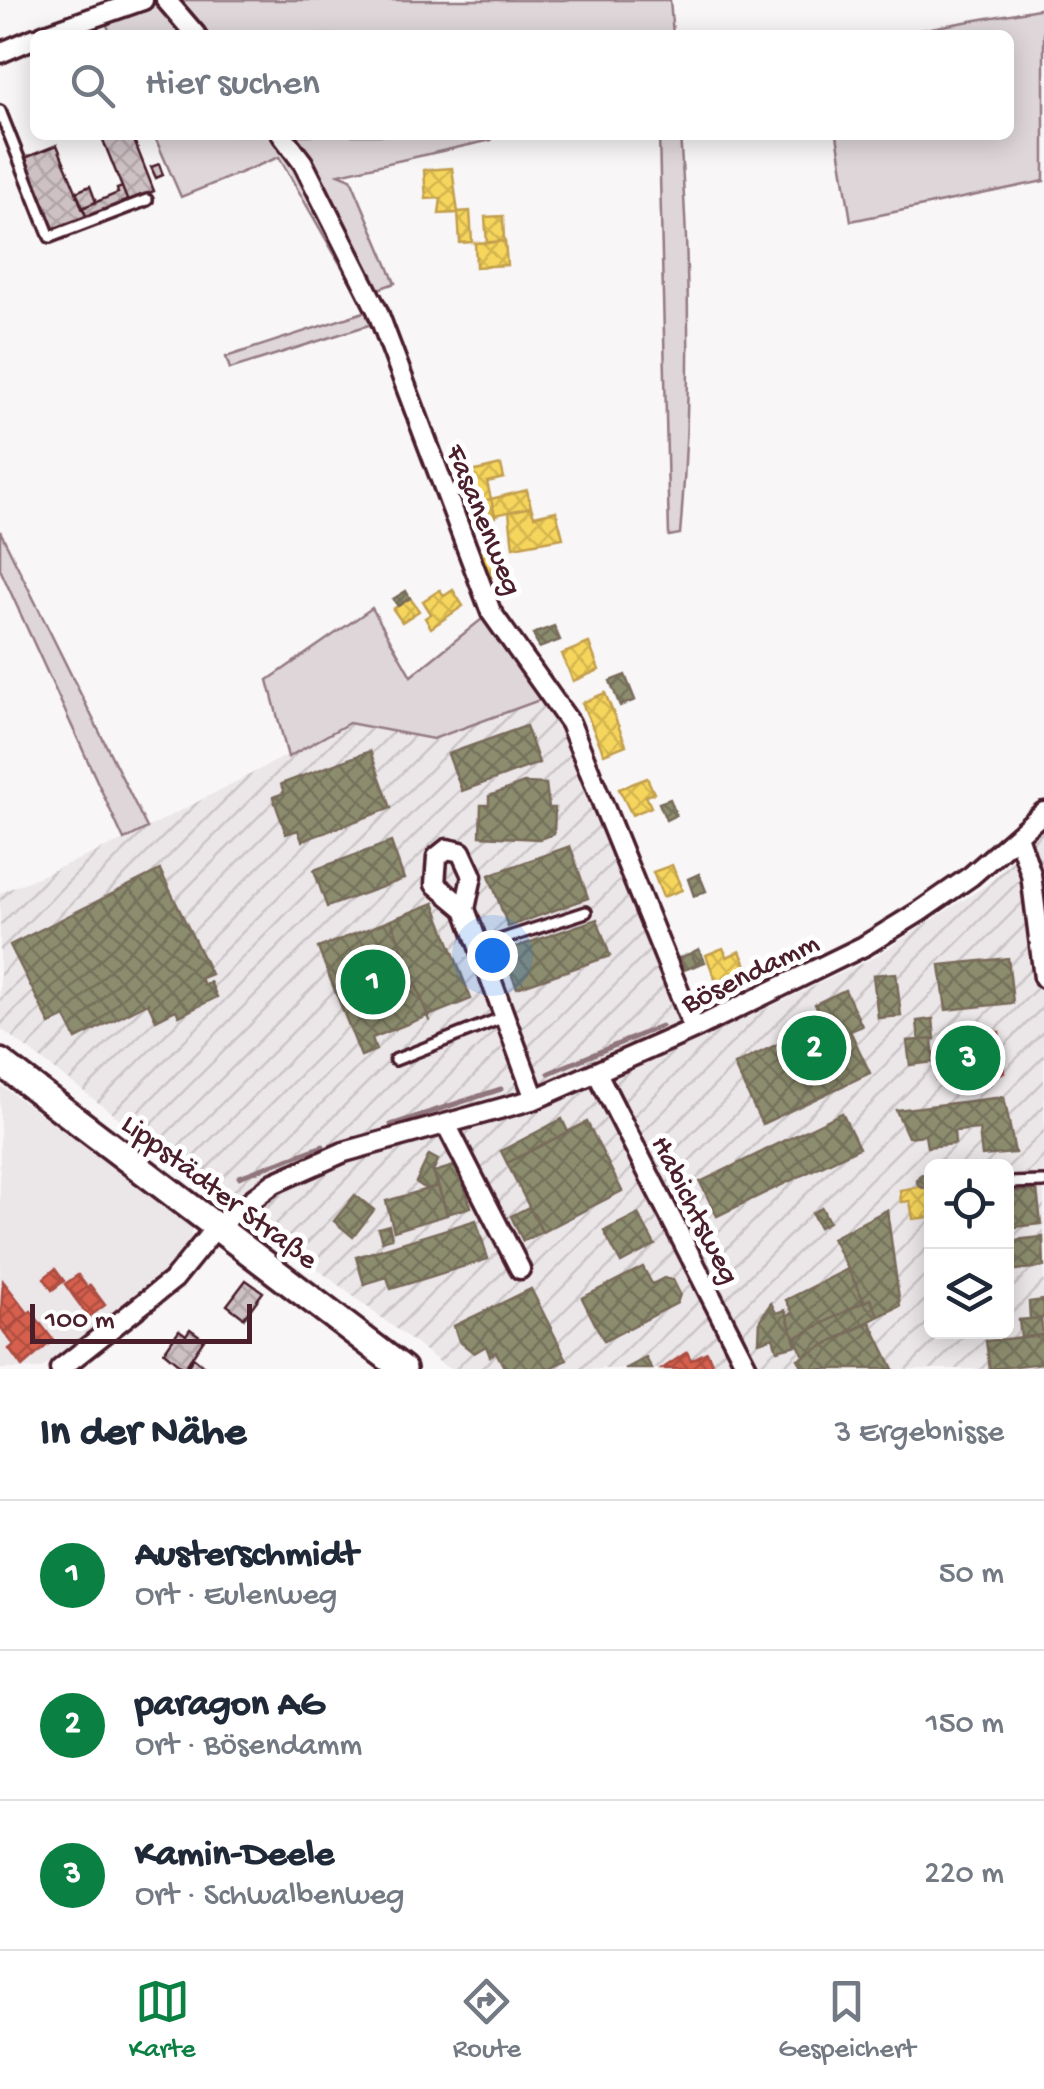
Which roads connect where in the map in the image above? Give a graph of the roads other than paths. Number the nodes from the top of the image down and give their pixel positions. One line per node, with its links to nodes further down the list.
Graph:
1 (143, 0): 3 (street)
2 (166, 0): 4 (street)
3 (58, 30)
4 (192, 30)
5 (30, 40): 6 (street)
6 (0, 53)
7 (0, 111): 9 (lane)
8 (286, 140): 17 (street, Fasanenweg)
9 (147, 200)
10 (1044, 812): 11 (street, Bösendamm)
11 (1018, 836): 15 (street); 17 (street, Bösendamm)
12 (464, 909): 14 (street)
13 (586, 912): 14 (lane)
14 (482, 946): 16 (street)
15 (1044, 978)
16 (506, 1016): 18 (lane); 21 (street)
17 (694, 1029): 20 (street, Bösendamm)
18 (395, 1060)
19 (0, 1062): 25 (main road, Lippstädter Straße)
20 (597, 1073): 21 (street, Bösendamm); 29 (street, Habichtsweg)
21 (535, 1099): 22 (street, Bösendamm)
22 (447, 1126): 25 (street, Bösendamm); 26 (street)
23 (1044, 1182): 24 (lane)
24 (1014, 1183)
25 (216, 1226): 27 (street, Bösendamm); 28 (main road, Lippstädter Straße)
26 (520, 1270)
27 (60, 1369)
28 (403, 1369)
29 (748, 1369)

